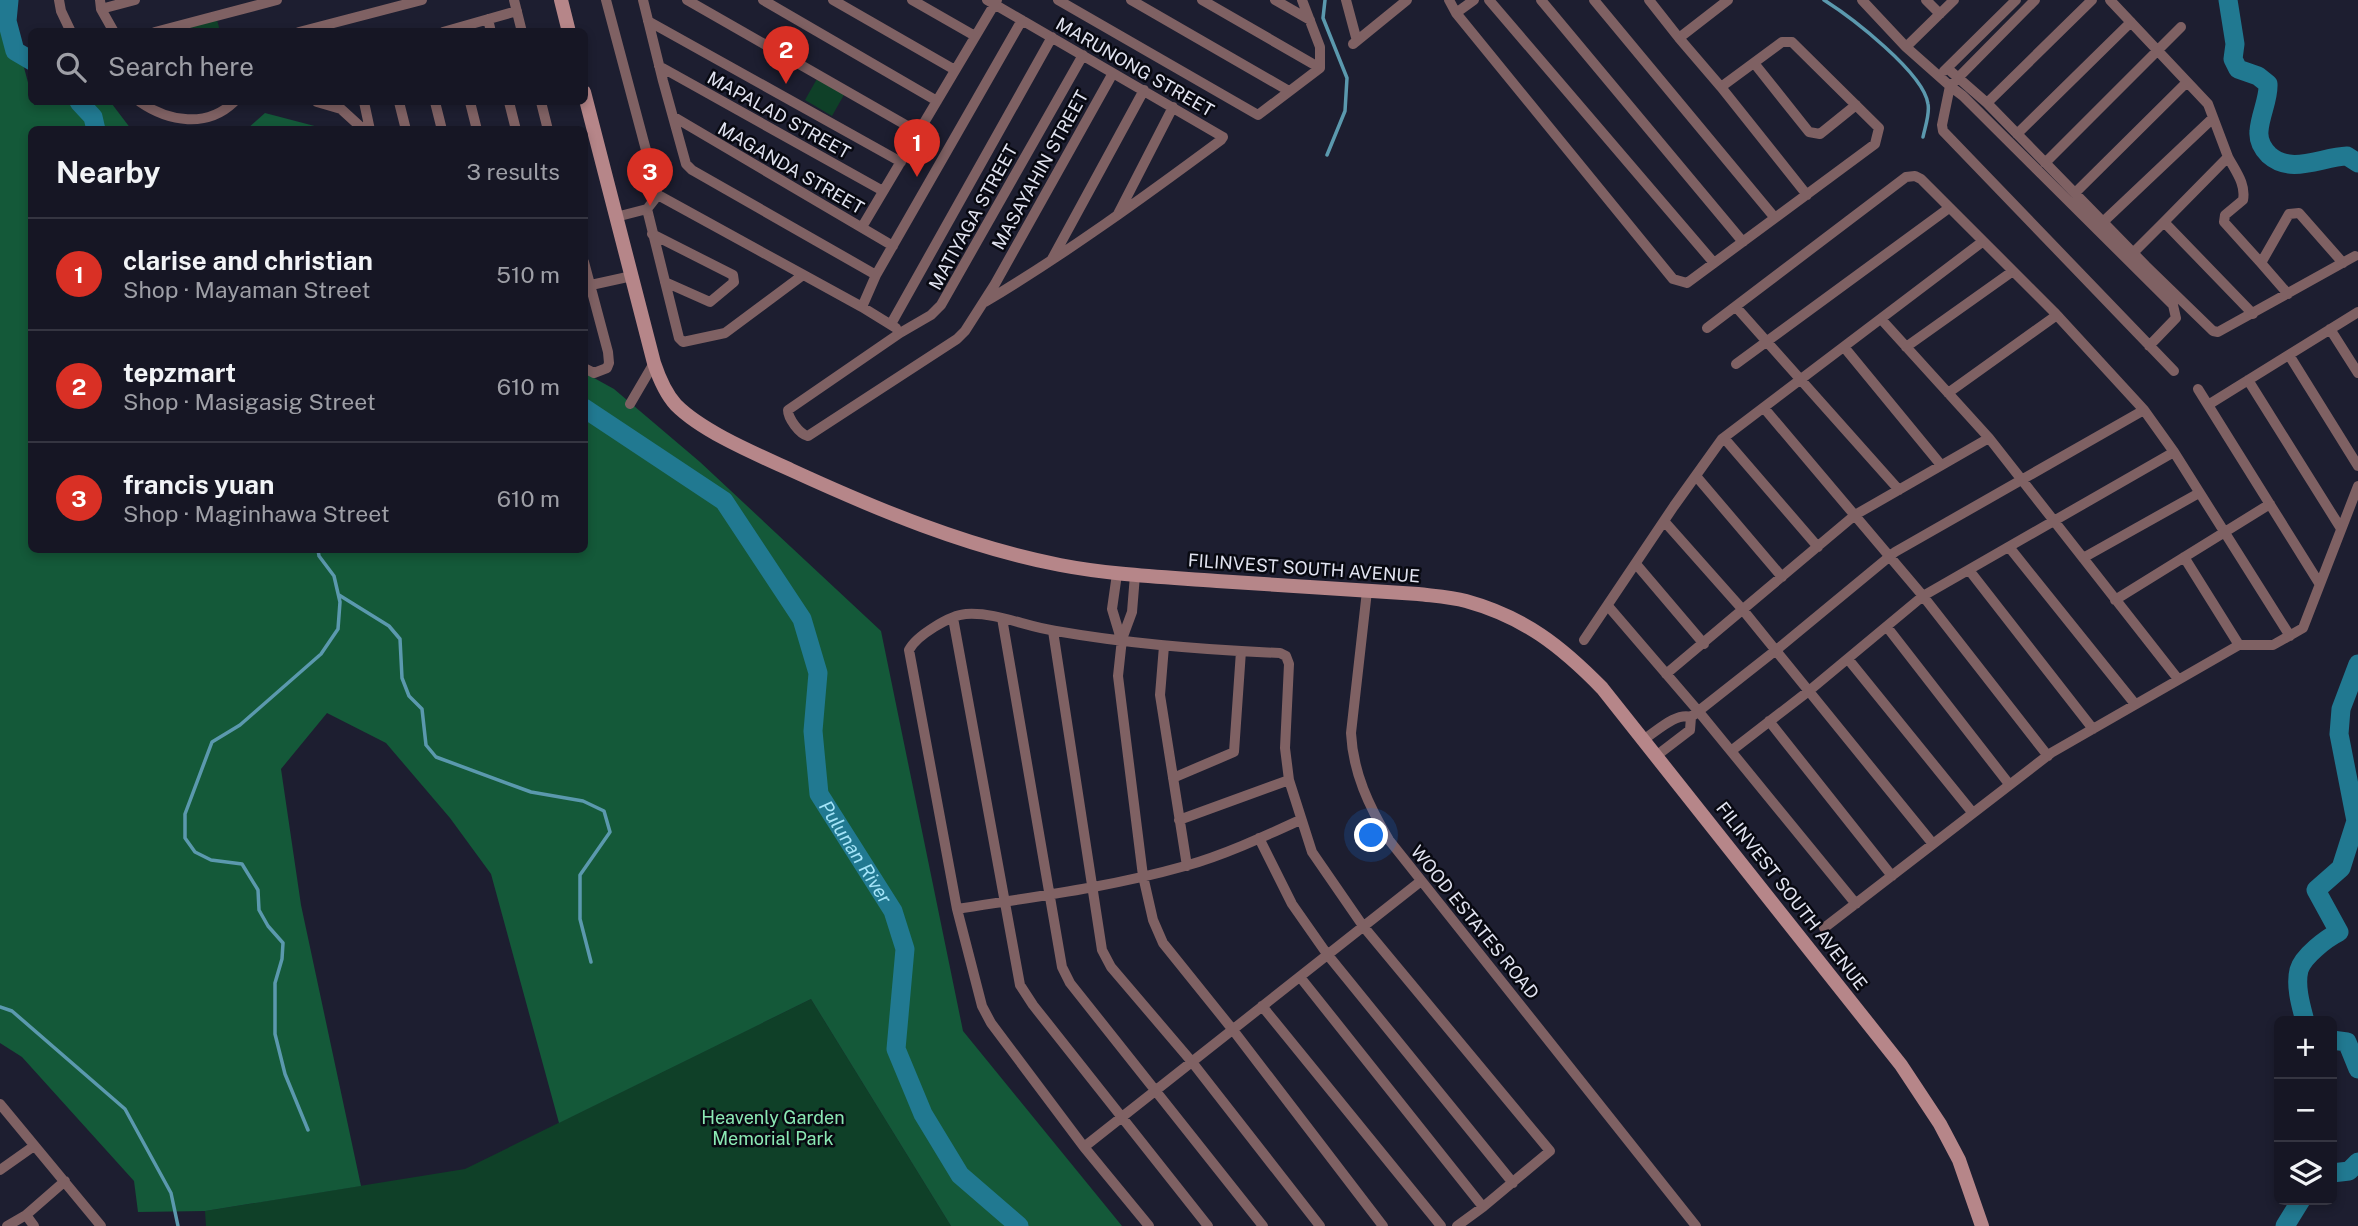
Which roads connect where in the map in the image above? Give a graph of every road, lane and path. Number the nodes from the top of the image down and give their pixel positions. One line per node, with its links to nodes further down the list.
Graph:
1 (59, 0): 45 (street)
2 (135, 0): 35 (street)
3 (277, 0): 47 (street)
4 (422, 0): 48 (street)
5 (514, 0): 36 (street)
6 (561, 0): 52 (street)
7 (606, 0): 102 (street)
8 (643, 0): 42 (street)
9 (687, 0): 95 (street)
10 (763, 0): 72 (street)
11 (832, 0): 63 (street)
12 (912, 0): 53 (street)
13 (1058, 0): 71 (street)
14 (1131, 0): 71 (street)
15 (1202, 0): 61 (street)
16 (1275, 0): 41 (street)
17 (1302, 0): 41 (street)
18 (1346, 0): 19 (street)
19 (1405, 0)
20 (1449, 0): 37 (street)
21 (1475, 0): 37 (street)
22 (1489, 0): 120 (street)
23 (1541, 0): 113 (street)
24 (1594, 0): 108 (street)
25 (1648, 0): 55 (street)
26 (1728, 0): 55 (street)
27 (1862, 0): 56 (street)
28 (1926, 0): 38 (street)
29 (1954, 0): 38 (street)
30 (2016, 0): 62 (street)
31 (2035, 0): 66 (street)
32 (2092, 0): 73 (street)
33 (2110, 0): 43 (street)
34 (993, 1): 40 (street, MARUNONG STREET); 53 (street)
35 (101, 5): 46 (street)
36 (517, 11): 39 (street); 51 (street)
37 (1456, 13): 120 (street)
38 (1940, 15): 56 (street)
39 (488, 19): 49 (street); 50 (street)
40 (1022, 20): 54 (street, MARUNONG STREET); 115 (street)
41 (1310, 20): 61 (street)
42 (648, 21): 60 (street); 98 (street)
43 (2131, 22): 57 (street); 96 (street)
44 (2181, 27): 57 (street)
45 (69, 28)
46 (112, 28)
47 (170, 28)
48 (314, 28)
49 (460, 28)
50 (490, 28)
51 (521, 28)
52 (568, 28)
53 (975, 36): 63 (street)
54 (1052, 37): 58 (street, MARUNONG STREET); 138 (street)
55 (1679, 38): 69 (street)
56 (1906, 47): 65 (street)
57 (2158, 51): 67 (street); 99 (street)
58 (1083, 55): 64 (street, MARUNONG STREET); 141 (street, MATIYAGA STREET)
59 (1754, 63): 69 (street); 84 (street); 84 (street)
60 (659, 66): 86 (street); 100 (street, MAPALAD STREET)
61 (1320, 68): 71 (street)
62 (1947, 68): 65 (street); 66 (street)
63 (955, 70): 72 (street)
64 (1113, 73): 70 (street, MARUNONG STREET); 131 (street, MASAYAHIN STREET)
65 (1937, 76): 68 (street)
66 (1957, 76): 68 (street); 73 (street)
67 (2187, 82): 87 (street); 101 (street)
68 (1950, 86): 123 (street); 143 (street)
69 (1721, 87): 103 (street)
70 (1144, 90): 85 (street, MARUNONG STREET); 119 (street)
71 (1289, 91)
72 (937, 101): 95 (street)
73 (1987, 103): 96 (street)
74 (144, 105): 75 (street)
75 (231, 105)
76 (327, 105): 88 (street)
77 (365, 105): 89 (street)
78 (400, 105): 90 (street)
79 (436, 105): 91 (street)
80 (471, 105): 92 (street)
81 (510, 105): 93 (street)
82 (542, 105): 94 (street)
83 (587, 105): 106 (street, FILINVEST SOUTH AVENUE)
84 (1856, 105): 103 (street)
85 (1173, 107): 107 (street); 107 (street, MARUNONG STREET)
86 (674, 117): 111 (street, MAGANDA STREET); 127 (street)
87 (2213, 118): 97 (street); 109 (street)
88 (360, 126)
89 (369, 126)
90 (405, 126)
91 (441, 126)
92 (476, 126)
93 (515, 126)
94 (547, 126)
95 (918, 132): 98 (street)
96 (2017, 134): 99 (street)
97 (2228, 158): 110 (street); 118 (street)
98 (901, 162): 100 (street)
99 (2045, 163): 101 (street)
100 (883, 191): 111 (street)
101 (2075, 193): 109 (street)
102 (658, 195): 105 (street); 126 (street)
103 (1807, 195): 108 (street)
104 (1949, 208): 114 (street); 133 (street); 142 (street)
105 (646, 209): 106 (street); 112 (street)
106 (616, 217): 125 (street, FILINVEST SOUTH AVENUE)
107 (1116, 217): 119 (street)
108 (1775, 218): 113 (street)
109 (2103, 222): 116 (street)
110 (2164, 222): 116 (street); 135 (street)
111 (862, 228): 115 (street, MAGANDA STREET)
112 (652, 234): 128 (street); 128 (street)
113 (1742, 242): 120 (street)
114 (1982, 242): 122 (street); 137 (street)
115 (893, 246): 127 (street)
116 (2133, 253): 123 (street)
117 (2355, 256): 121 (street)
118 (2261, 262): 121 (street); 130 (street)
119 (1050, 263): 131 (street)
120 (1714, 263)
121 (2343, 263): 130 (street)
122 (2013, 271): 136 (street); 145 (street)
123 (2144, 271): 135 (street); 143 (street)
124 (588, 275): 129 (street)
125 (632, 275): 129 (street); 147 (street, FILINVEST SOUTH AVENUE)
126 (803, 275): 128 (street); 132 (street)
127 (876, 275): 132 (street)
128 (665, 282)
129 (591, 285): 149 (street)
130 (2288, 294): 135 (street)
131 (983, 303): 159 (street, MASAYAHIN STREET)
132 (862, 307): 138 (street)
133 (1736, 307): 139 (street); 142 (street)
134 (2358, 312): 140 (street)
135 (2253, 314)
136 (2057, 315): 155 (street); 160 (street)
137 (1881, 319): 144 (street); 145 (street)
138 (891, 324): 141 (street)
139 (1707, 328)
140 (2330, 329): 146 (street); 151 (street)
141 (900, 333): 159 (street, MATIYAGA STREET)
142 (1767, 342): 148 (street); 152 (street)
143 (2149, 346): 150 (street)
144 (1843, 347): 152 (street); 164 (street)
145 (1906, 347): 155 (street)
146 (2289, 355): 153 (street); 165 (street)
147 (654, 363): 156 (street); 184 (street, FILINVEST SOUTH AVENUE)
148 (1737, 364)
149 (588, 370)
150 (2174, 372)
151 (2358, 373)
152 (1801, 380): 158 (street); 169 (street)
153 (2248, 380): 157 (street); 175 (street)
154 (2198, 389): 157 (street)
155 (1948, 393): 162 (street)
156 (630, 404)
157 (2208, 404): 171 (street)
158 (1764, 408): 161 (street); 172 (street)
159 (788, 410)
160 (2144, 410): 163 (street); 167 (street)
161 (1724, 438): 166 (street); 177 (street)
162 (1989, 438): 164 (street); 167 (street)
163 (2174, 452): 170 (street); 174 (street)
164 (1941, 465): 169 (street)
165 (2358, 466)
166 (1696, 476): 173 (street); 186 (street)
167 (2021, 480): 174 (street); 179 (street)
168 (2358, 486): 175 (street)
169 (1899, 490): 172 (street)
170 (2199, 493): 176 (street); 181 (street)
171 (2270, 504): 176 (street); 187 (street)
172 (1856, 515): 177 (street); 179 (street)
173 (1664, 520): 182 (street); 192 (street)
174 (2054, 521): 178 (street); 181 (street)
175 (2340, 527): 187 (street)
176 (2224, 532): 180 (street); 197 (street)
177 (1818, 547): 186 (street)
178 (2009, 547): 183 (street); 209 (street)
179 (1890, 556): 189 (street); 204 (street)
180 (2184, 557): 190 (street); 201 (street)
181 (2083, 558): 190 (street)
182 (1636, 564): 191 (street); 200 (street)
183 (1969, 570): 189 (street); 212 (street)
184 (1117, 574): 185 (street, FILINVEST SOUTH AVENUE); 198 (street)
185 (1135, 576): 188 (street, FILINVEST SOUTH AVENUE); 198 (street)
186 (1782, 577): 192 (street)
187 (2319, 583): 197 (street)
188 (1367, 591): 213 (street, FILINVEST SOUTH AVENUE); 228 (street, WOOD ESTATES ROAD)
189 (1923, 596): 195 (street); 216 (street)
190 (2115, 600): 207 (street)
191 (1608, 606): 199 (street); 206 (street)
192 (1743, 610): 200 (street); 204 (street)
193 (953, 618): 194 (street); 231 (street); 233 (street)
194 (1002, 618): 196 (street); 230 (street)
195 (1887, 626): 205 (street); 219 (street)
196 (1054, 631): 198 (street); 229 (street)
197 (2290, 636): 201 (street)
198 (1122, 639): 202 (street); 226 (street)
199 (1584, 640)
200 (1704, 644): 206 (street)
201 (2239, 645): 207 (street)
202 (1164, 646): 203 (street); 217 (street)
203 (1241, 651): 217 (street); 218 (street)
204 (1776, 651): 208 (street); 210 (street)
205 (1848, 659): 208 (street); 220 (street)
206 (1666, 674): 210 (street)
207 (2178, 679): 209 (street)
208 (1808, 691): 211 (street); 224 (street)
209 (2135, 704): 212 (street)
210 (1695, 714): 213 (street); 214 (street); 215 (street)
211 (1769, 721): 214 (street); 227 (street)
212 (2092, 729): 216 (street)
213 (1643, 740): 215 (street, FILINVEST SOUTH AVENUE)
214 (1731, 751): 232 (street)
215 (1656, 756): 262 (street, FILINVEST SOUTH AVENUE)
216 (2048, 756): 219 (street)
217 (1173, 778): 221 (street)
218 (1289, 780): 221 (street); 222 (street)
219 (2009, 784): 220 (street)
220 (1972, 812): 224 (street)
221 (1180, 820): 225 (street)
222 (1300, 820): 223 (street); 234 (street)
223 (1259, 838): 225 (street); 236 (street)
224 (1933, 844): 227 (street)
225 (1186, 866): 226 (street)
226 (1143, 876): 229 (street); 239 (street)
227 (1892, 876): 232 (street)
228 (1421, 881): 234 (street); 261 (street, WOOD ESTATES ROAD)
229 (1091, 887): 230 (street); 240 (street)
230 (1050, 894): 231 (street); 241 (street)
231 (1004, 902): 233 (street); 243 (street)
232 (1856, 904): 235 (street)
233 (957, 909): 245 (street)
234 (1363, 926): 236 (street); 248 (street)
235 (1824, 928)
236 (1327, 954): 237 (street); 248 (street)
237 (1300, 977): 238 (street); 249 (street)
238 (1262, 1006): 239 (street); 259 (street)
239 (1233, 1030): 240 (street); 258 (street)
240 (1192, 1062): 241 (street); 257 (street)
241 (1156, 1090): 243 (street); 256 (street)
242 (1, 1107): 244 (street)
243 (1122, 1117): 245 (street); 255 (street)
244 (34, 1146): 246 (street); 247 (street)
245 (1084, 1147): 254 (street)
246 (0, 1170)
247 (65, 1181): 250 (street); 253 (street)
248 (1513, 1183): 249 (street)
249 (1483, 1207): 260 (street)
250 (26, 1215): 251 (street); 252 (street)
251 (7, 1226)
252 (34, 1226)
253 (101, 1226)
254 (1149, 1226)
255 (1208, 1226)
256 (1263, 1226)
257 (1320, 1226)
258 (1383, 1226)
259 (1441, 1226)
260 (1457, 1226)
261 (1696, 1226)
262 (1982, 1226)

